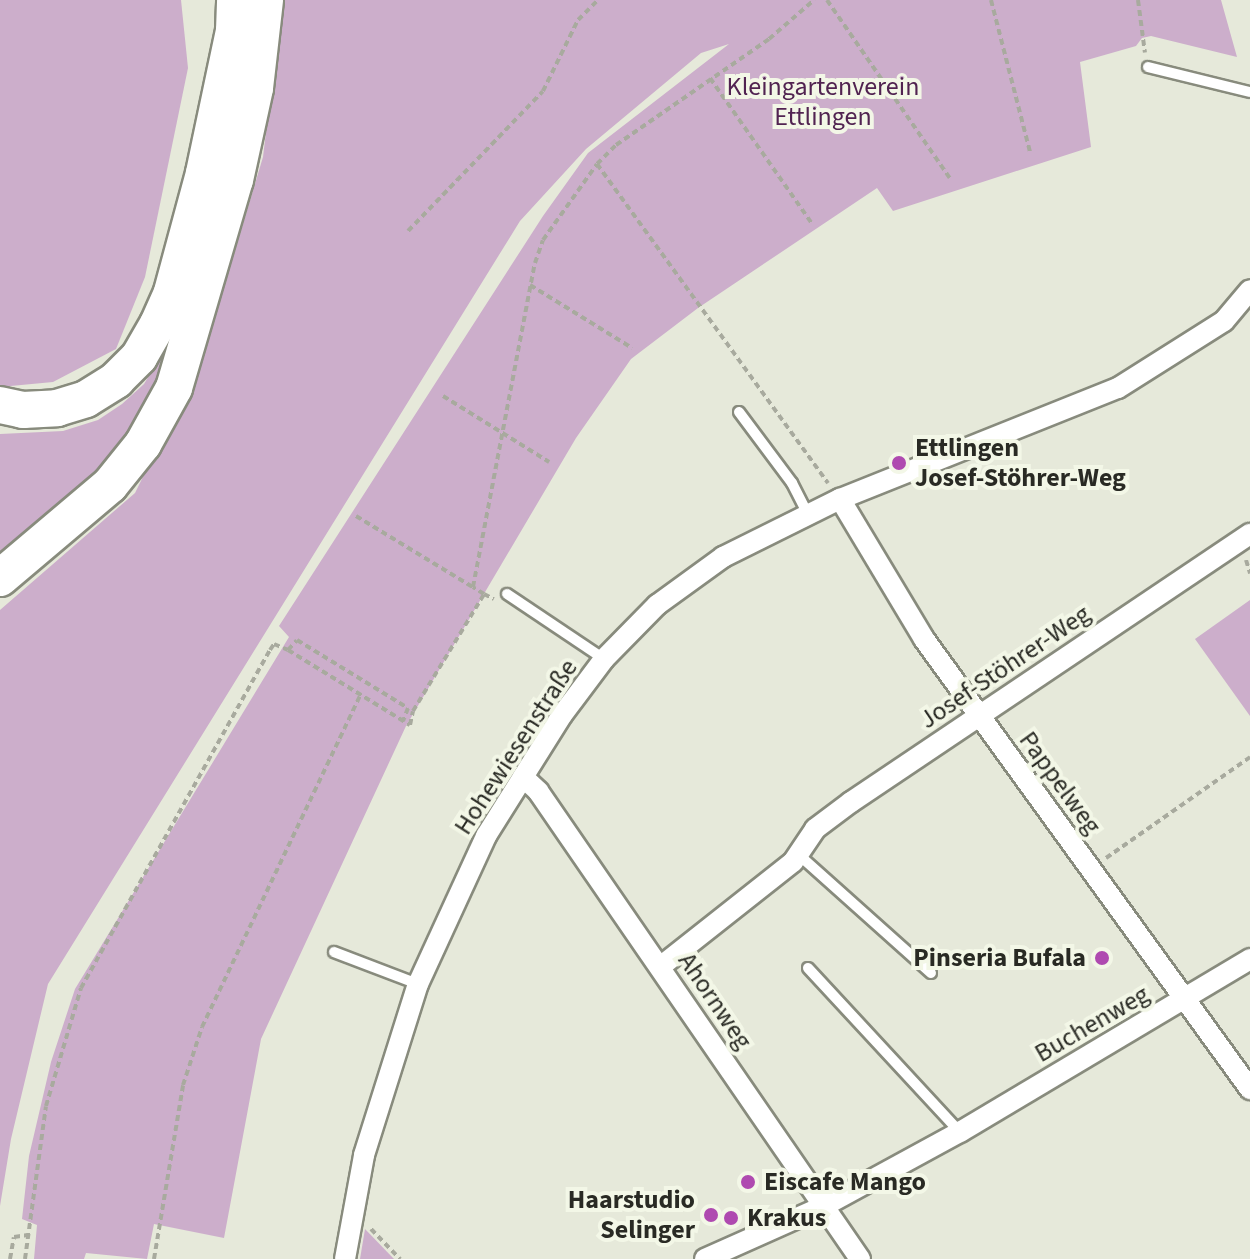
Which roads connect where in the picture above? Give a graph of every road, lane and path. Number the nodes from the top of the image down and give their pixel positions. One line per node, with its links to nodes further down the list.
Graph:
1 (218, 0): 10 (highway)
2 (235, 0): 10 (highway)
3 (265, 0): 30 (highway)
4 (598, 0): 17 (path)
5 (814, 0): 11 (path)
6 (827, 0): 15 (path)
7 (991, 0): 13 (path)
8 (1138, 0): 9 (path)
9 (1148, 67): 12 (lane)
10 (226, 76): 22 (highway)
11 (710, 78): 14 (path); 16 (path)
12 (1250, 92)
13 (1030, 152)
14 (597, 164): 18 (path); 26 (path)
15 (950, 178)
16 (813, 225)
17 (408, 231)
18 (530, 285): 20 (path); 24 (path)
19 (1250, 290): 26 (street, Hohewiesenstraße)
20 (632, 348)
21 (443, 396): 24 (path)
22 (0, 405)
23 (739, 412): 27 (lane)
24 (500, 432): 25 (path); 31 (path)
25 (549, 462)
26 (840, 499): 27 (street, Hohewiesenstraße); 37 (street, Pappelweg)
27 (808, 514): 35 (street, Hohewiesenstraße)
28 (356, 516): 31 (path)
29 (1250, 534): 37 (street, Josef-Stöhrer-Weg)
30 (0, 578)
31 (473, 587): 32 (path)
32 (484, 594): 33 (path); 38 (path)
33 (507, 594): 35 (lane)
34 (288, 650): 36 (path); 38 (path); 54 (path)
35 (604, 659): 40 (street, Hohewiesenstraße)
36 (360, 696): 38 (path); 57 (path)
37 (978, 716): 41 (street, Josef-Stöhrer-Weg); 42 (street, Pappelweg)
38 (403, 721)
39 (1250, 757): 42 (path)
40 (523, 777): 45 (street, Ahornweg); 48 (street, Hohewiesenstraße)
41 (799, 855): 45 (street, Josef-Stöhrer-Weg); 47 (lane)
42 (1090, 868): 49 (street, Pappelweg)
43 (334, 952): 48 (lane)
44 (1250, 959): 49 (street, Buchenweg)
45 (660, 967): 52 (street, Ahornweg)
46 (808, 968): 51 (lane)
47 (931, 973)
48 (418, 984): 53 (street, Hohewiesenstraße)
49 (1187, 999): 50 (street, Pappelweg); 51 (street, Buchenweg)
50 (1250, 1089)
51 (960, 1132): 52 (street, Buchenweg)
52 (824, 1206): 60 (street, Buchenweg); 61 (street, Ahornweg)
53 (349, 1222): 58 (street, Hohewiesenstraße); 59 (path)
54 (28, 1235): 55 (path); 56 (path)
55 (10, 1259)
56 (25, 1259)
57 (154, 1259)
58 (345, 1259)
59 (400, 1259)
60 (705, 1259)
61 (860, 1259)

